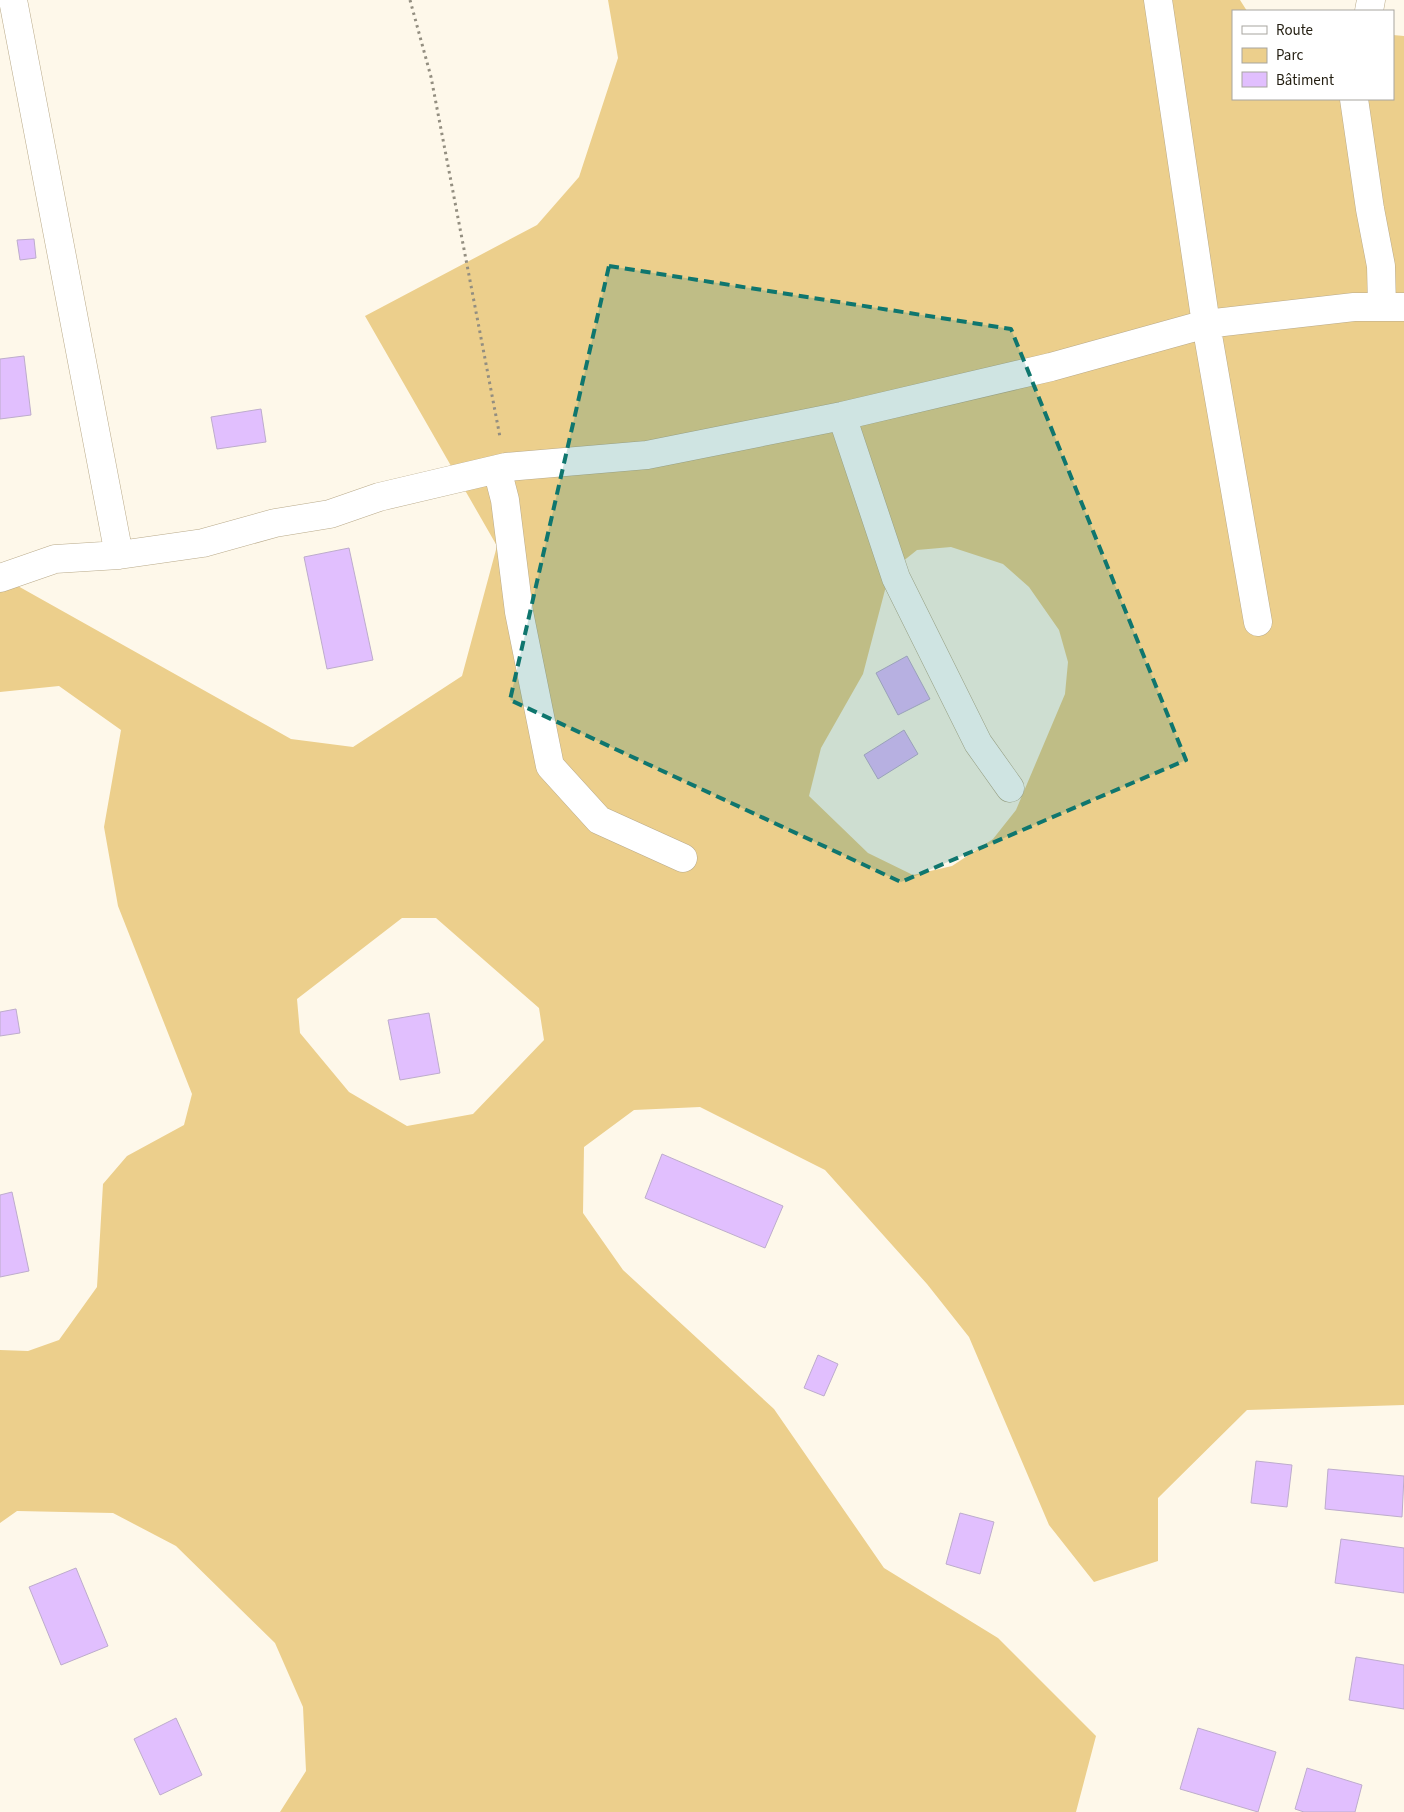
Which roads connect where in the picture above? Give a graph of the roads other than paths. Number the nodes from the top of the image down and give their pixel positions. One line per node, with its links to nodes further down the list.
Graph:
1 (13, 0): 8 (street)
2 (1158, 0): 5 (street)
3 (1354, 100): 4 (street)
4 (1393, 307): 5 (street)
5 (1206, 324): 6 (street); 10 (street)
6 (842, 416): 7 (street); 11 (street)
7 (501, 468): 8 (street); 12 (street)
8 (119, 555): 9 (street)
9 (0, 578)
10 (1258, 622)
11 (1010, 788)
12 (683, 858)

